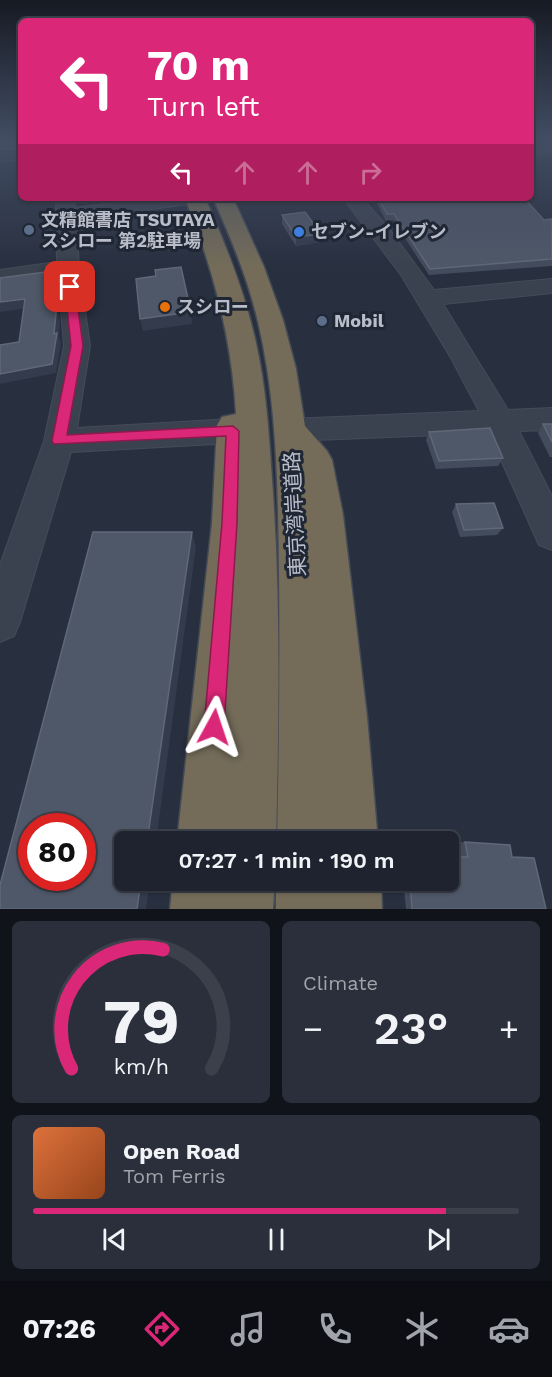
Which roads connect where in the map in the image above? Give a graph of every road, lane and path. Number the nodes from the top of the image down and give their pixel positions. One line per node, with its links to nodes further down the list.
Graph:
1 (142, 201): 5 (street)
2 (196, 201): 10 (highway, 東京湾岸道路)
3 (224, 201): 13 (highway, 東京湾岸道路)
4 (354, 201): 9 (street)
5 (65, 206): 6 (street)
6 (68, 267): 7 (street); 15 (street)
7 (0, 277)
8 (552, 286): 9 (street)
9 (428, 298): 12 (street)
10 (243, 343): 14 (highway); 16 (highway, 東京湾岸道路)
11 (552, 419): 12 (street)
12 (497, 422): 13 (street); 17 (street)
13 (290, 430): 16 (highway, 東京湾岸道路); 22 (highway)
14 (233, 431): 15 (street); 19 (highway)
15 (59, 441): 18 (street)
16 (278, 520): 20 (highway, 東京湾岸道路); 21 (highway, 東京湾岸道路)
17 (552, 534)
18 (0, 622)
19 (205, 831)
20 (250, 831)
21 (303, 831)
22 (350, 831)
23 (200, 891): 27 (highway)
24 (246, 891): 28 (highway)
25 (304, 891): 29 (highway)
26 (353, 891): 30 (highway)
27 (198, 909)
28 (245, 909)
29 (304, 909)
30 (354, 909)

